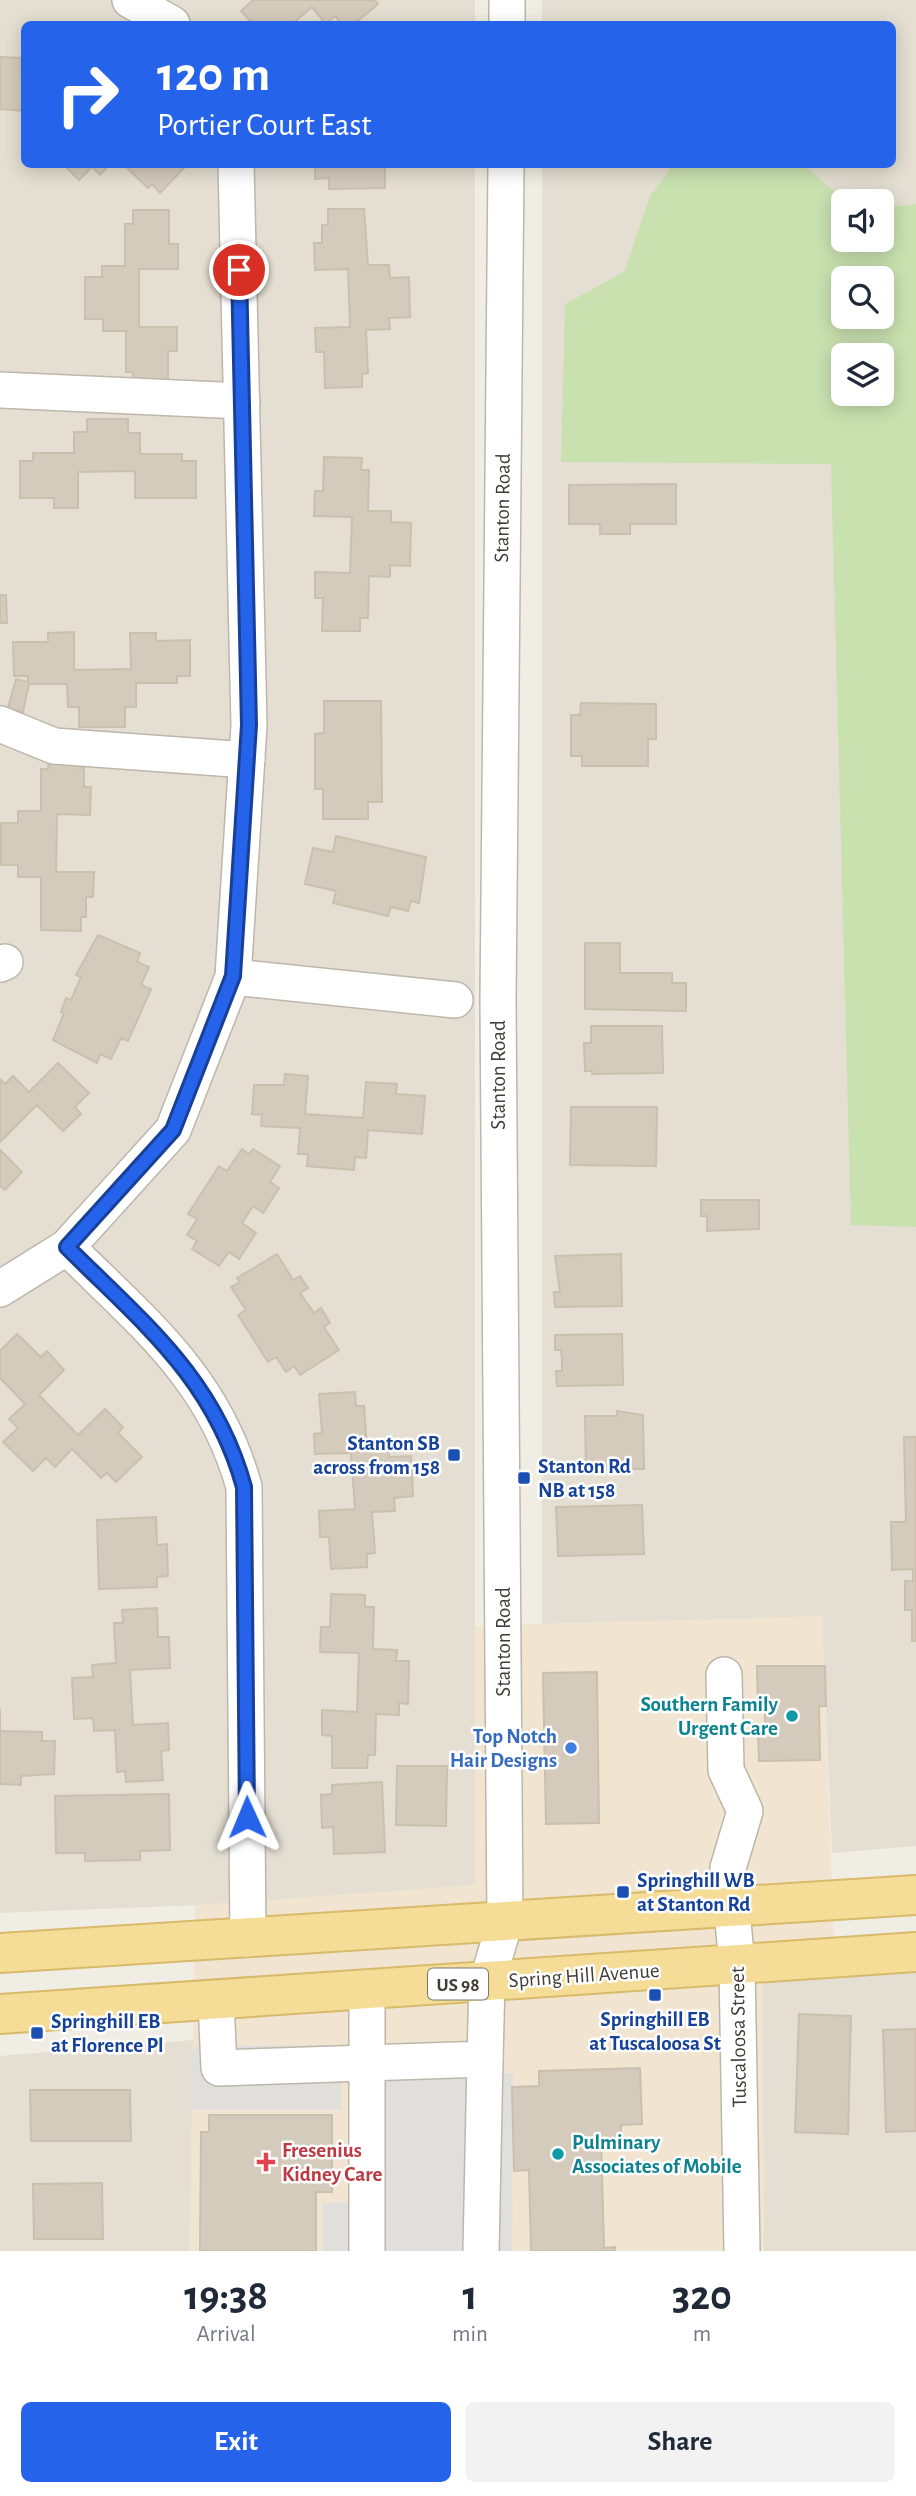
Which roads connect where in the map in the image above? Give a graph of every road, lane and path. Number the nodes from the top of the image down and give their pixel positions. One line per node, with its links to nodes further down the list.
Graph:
1 (130, 0): 3 (street)
2 (507, 0): 4 (street)
3 (167, 21)
4 (507, 21)
5 (236, 168): 8 (street)
6 (506, 168): 18 (street, Stanton Road)
7 (0, 390): 8 (street)
8 (242, 401): 10 (street)
9 (0, 724): 10 (street)
10 (247, 760): 11 (street)
11 (233, 976): 12 (street); 13 (street)
12 (456, 1000)
13 (67, 1247): 14 (street); 19 (street)
14 (0, 1289)
15 (724, 1675): 17 (street, Tuscaloosa Street)
16 (916, 1895): 17 (main road)
17 (731, 1907): 18 (main road); 22 (street, Tuscaloosa Street)
18 (505, 1922): 19 (main road); 23 (street, Stanton Road)
19 (248, 1939): 21 (main road)
20 (916, 1952): 22 (main road, Spring Hill Avenue / US 98)
21 (0, 1953)
22 (737, 1965): 23 (main road, Spring Hill Avenue / US 98); 31 (street, Tuscaloosa Street)
23 (487, 1982): 24 (main road, Spring Hill Avenue / US 98); 27 (street, Stanton Road)
24 (367, 1990): 25 (main road, Spring Hill Avenue / US 98); 28 (street)
25 (216, 2000): 26 (main road, Spring Hill Avenue / US 98); 28 (street)
26 (0, 2014)
27 (485, 2059): 28 (street); 30 (street, Stanton Road)
28 (368, 2063): 29 (street)
29 (367, 2251)
30 (481, 2251)
31 (742, 2251)

